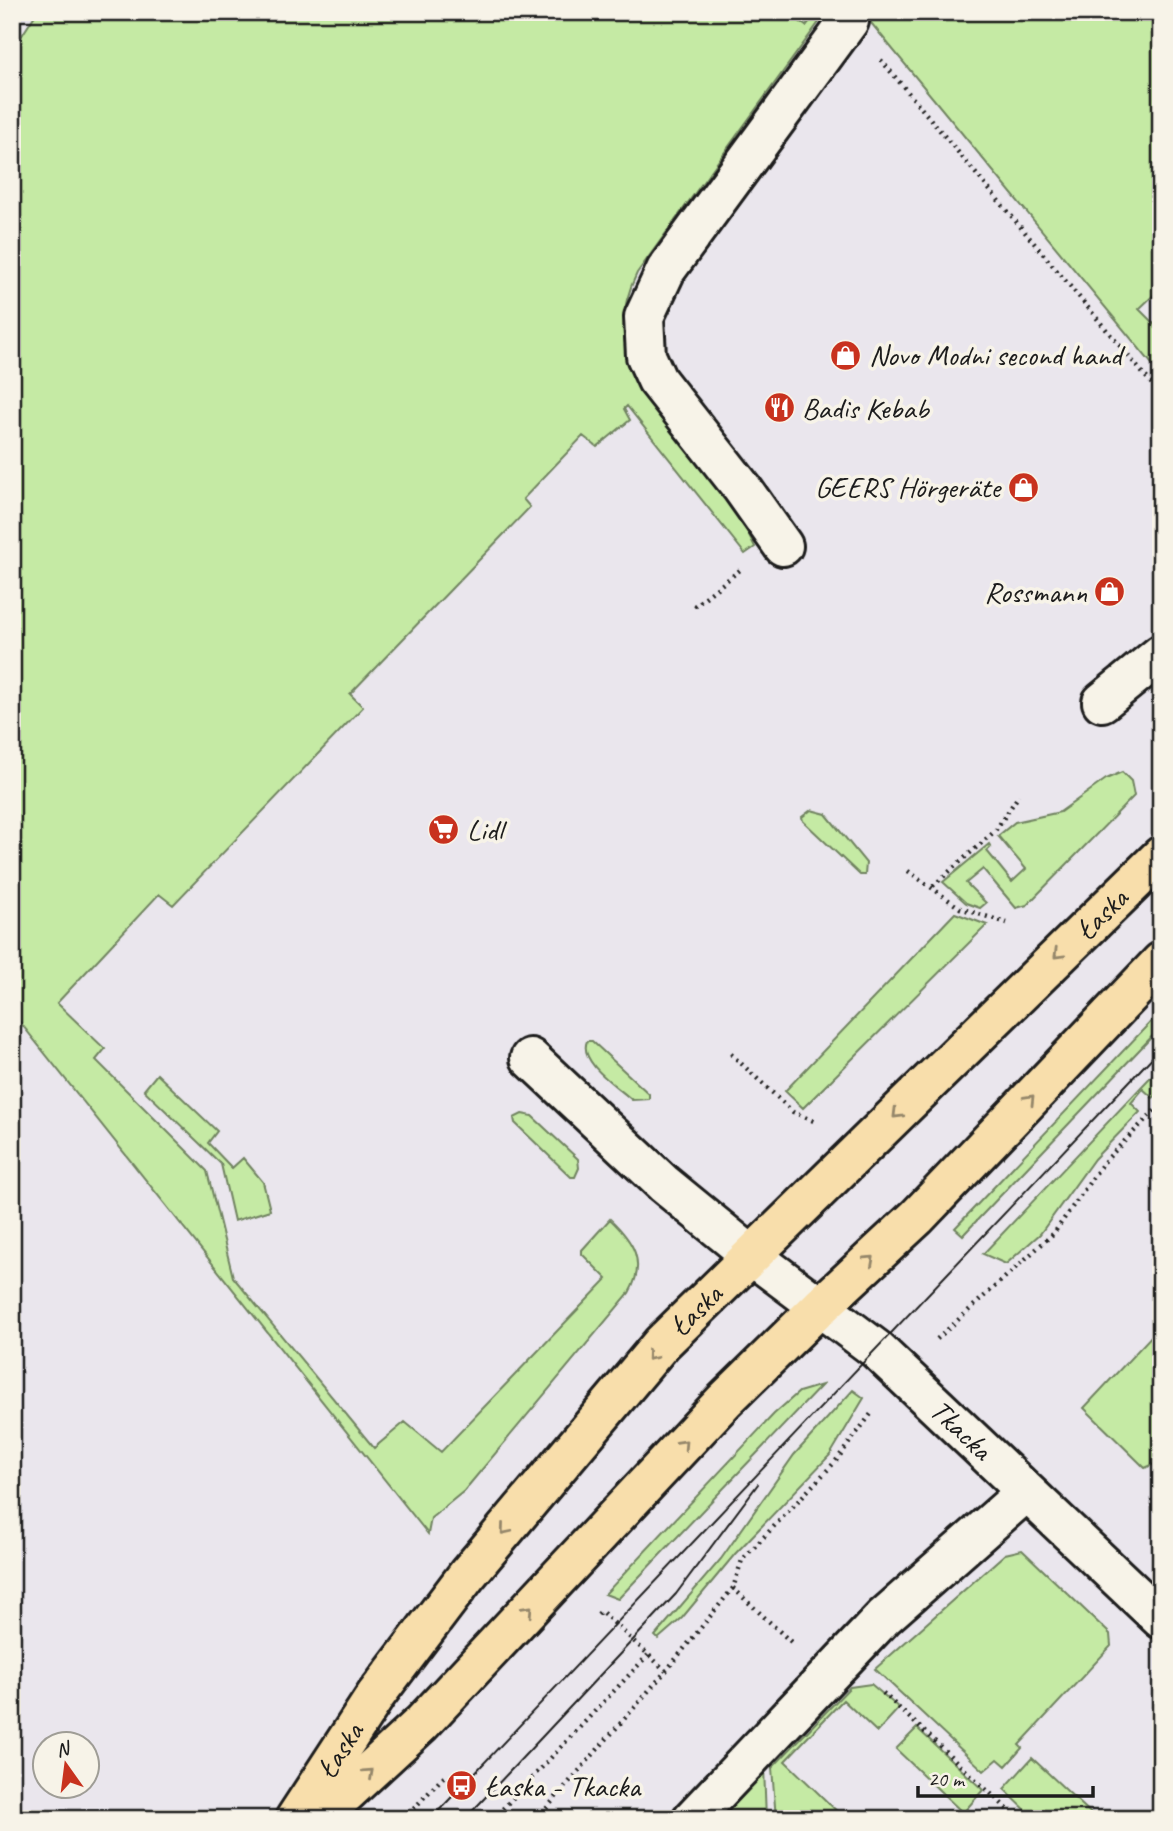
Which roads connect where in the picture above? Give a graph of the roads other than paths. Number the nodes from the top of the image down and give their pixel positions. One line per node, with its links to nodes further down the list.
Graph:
1 (849, 21): 2 (street)
2 (783, 546)
3 (1161, 654): 4 (street)
4 (1102, 702)
5 (1161, 856): 8 (main road, Łaska, one-way to 8)
6 (1161, 962): 9 (main road, Łaska, one-way to 6)
7 (530, 1058): 8 (street, Tkacka)
8 (751, 1256): 9 (street, Tkacka); 12 (main road, Łaska, one-way to 12)
9 (820, 1307): 10 (street, Tkacka); 13 (main road, Łaska, one-way to 9)
10 (1026, 1492): 11 (street, Tkacka); 14 (street)
11 (1161, 1619)
12 (295, 1819)
13 (318, 1819)
14 (692, 1819)

